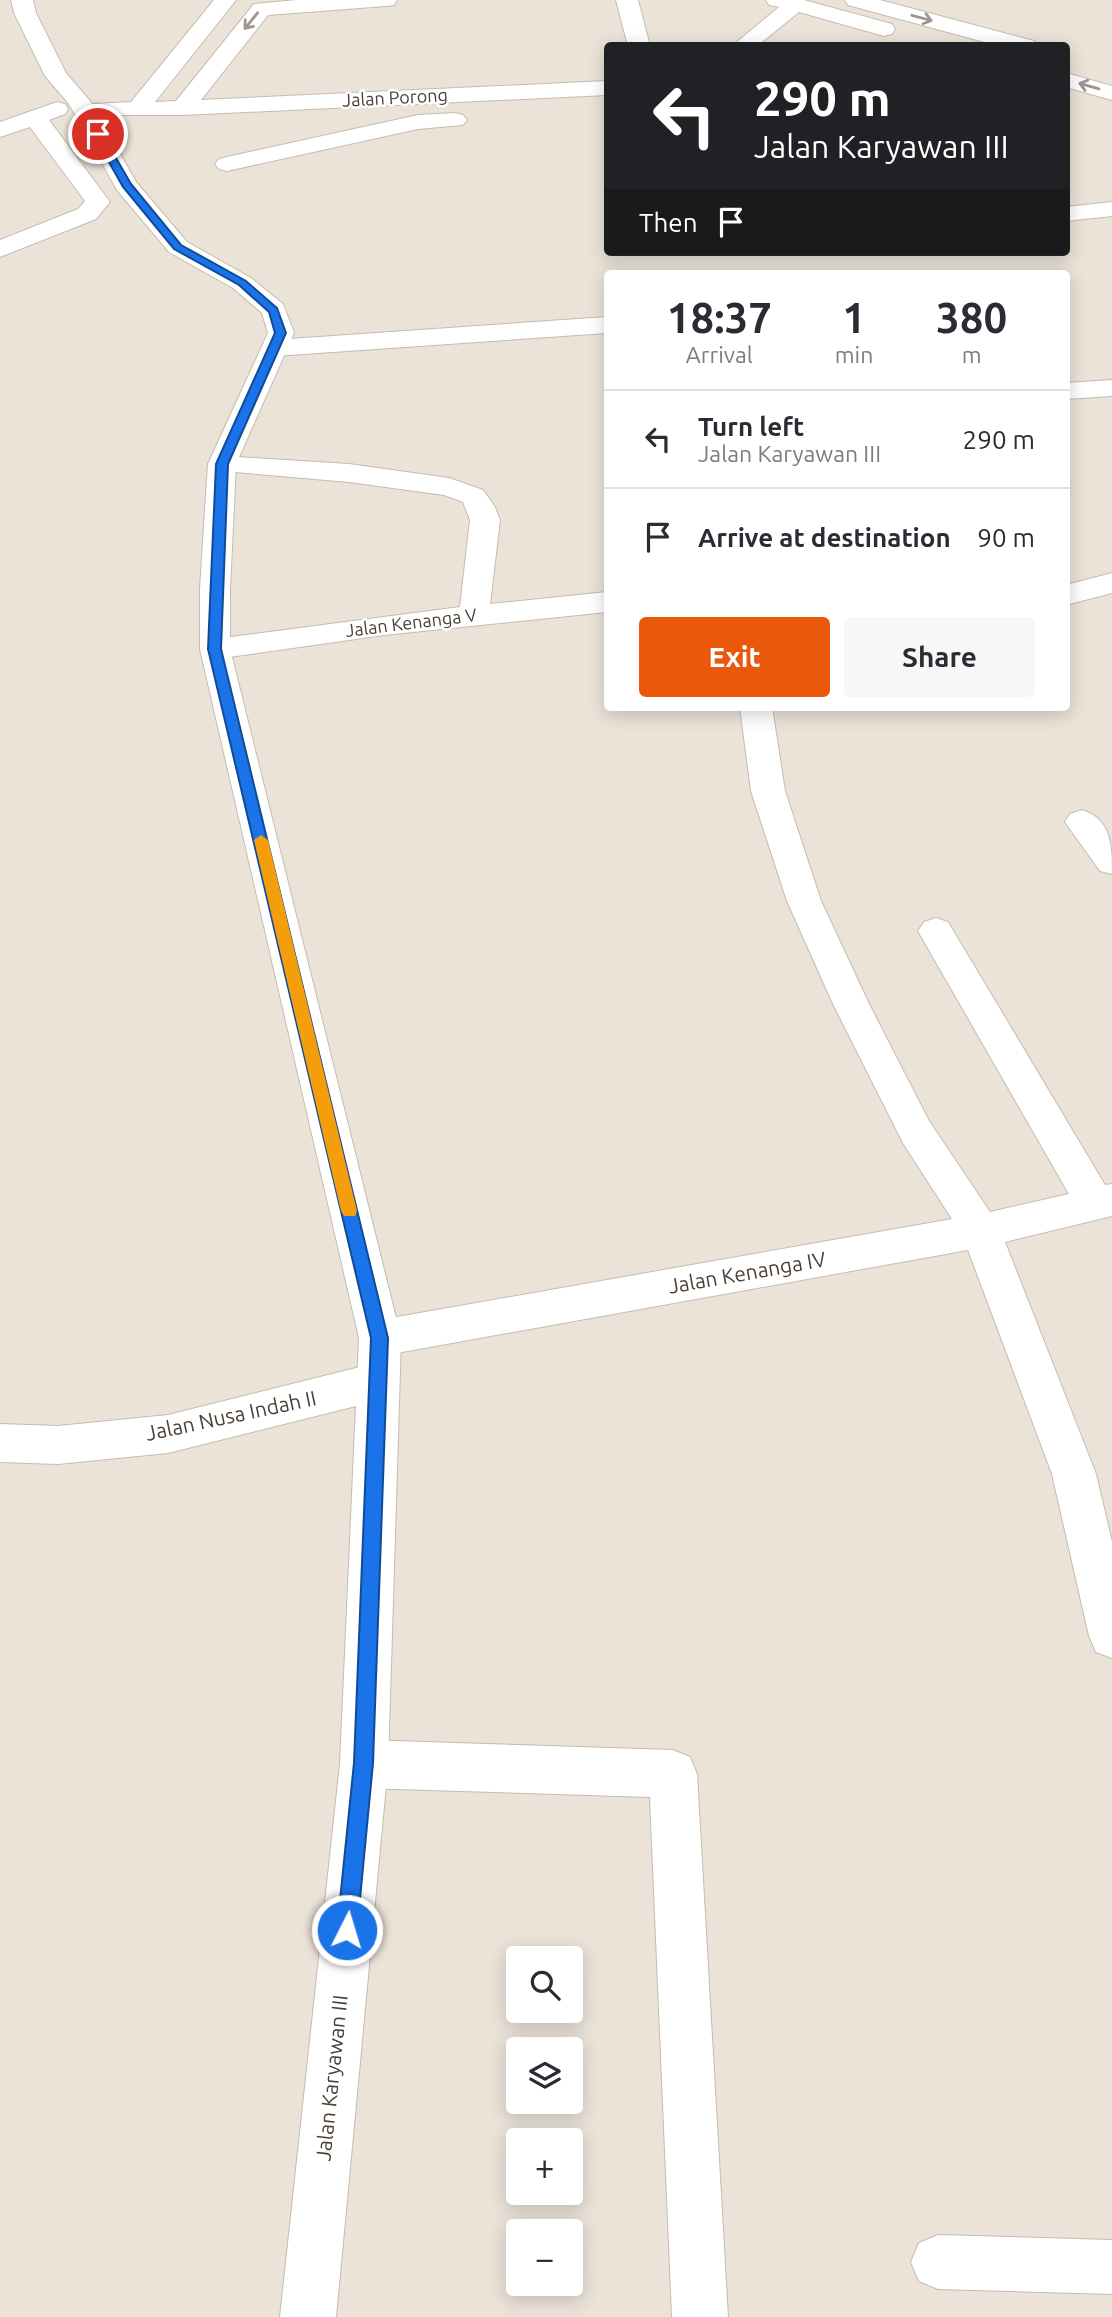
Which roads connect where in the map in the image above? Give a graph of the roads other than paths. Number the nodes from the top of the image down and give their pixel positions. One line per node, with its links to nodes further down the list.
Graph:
1 (22, 0): 14 (street, Jalan Karyawan III)
2 (225, 0): 15 (street)
3 (386, 0): 16 (street, one-way to 16)
4 (627, 0): 7 (street)
5 (856, 0): 10 (street, one-way to 10)
6 (786, 2): 8 (street); 9 (street)
7 (638, 42)
8 (747, 42)
9 (929, 42)
10 (1011, 42)
11 (1070, 81): 13 (street, one-way to 11)
12 (604, 88): 16 (street, Jalan Porong)
13 (1112, 93)
14 (81, 106): 15 (street, Jalan Porong); 17 (street, Jalan Porong); 25 (street, Jalan Karyawan III)
15 (139, 107): 16 (street, Jalan Porong)
16 (183, 108)
17 (34, 116): 19 (street, Jalan Porong); 23 (street)
18 (472, 119): 20 (street)
19 (0, 130)
20 (227, 164)
21 (1112, 209): 22 (street)
22 (1070, 214)
23 (0, 249)
24 (604, 325): 25 (street)
25 (275, 348): 28 (street, Jalan Karyawan III)
26 (1112, 388): 27 (street)
27 (1070, 391)
28 (222, 464): 32 (street); 33 (street, Jalan Karyawan III)
29 (1112, 583): 30 (street)
30 (1070, 594)
31 (604, 602): 32 (street, Jalan Kenanga V)
32 (474, 615): 33 (street, Jalan Kenanga V)
33 (215, 649): 40 (street, Jalan Karyawan III)
34 (757, 711): 39 (street)
35 (1082, 822): 36 (street)
36 (1112, 862)
37 (936, 931): 38 (street)
38 (1104, 1202): 39 (street, Jalan Kenanga IV)
39 (981, 1231): 40 (street, Jalan Kenanga IV); 43 (street)
40 (380, 1338): 41 (street, Jalan Karyawan III)
41 (376, 1382): 42 (street, Jalan Nusa Indah II); 44 (street, Jalan Karyawan III)
42 (0, 1443)
43 (1112, 1636)
44 (364, 1763): 47 (street, Jalan Karyawan III); 48 (street)
45 (938, 2262): 46 (street)
46 (1112, 2267)
47 (308, 2317)
48 (700, 2317)

